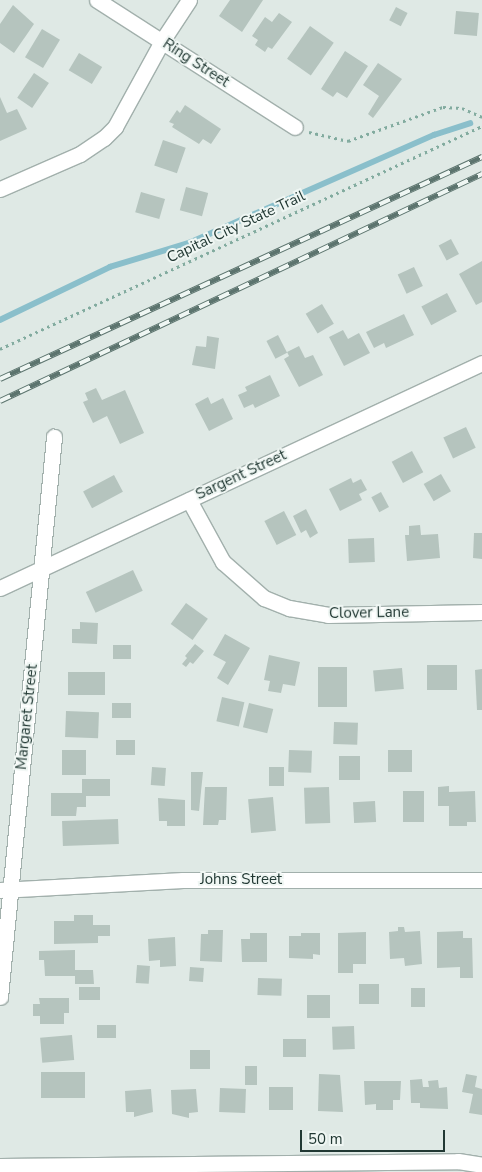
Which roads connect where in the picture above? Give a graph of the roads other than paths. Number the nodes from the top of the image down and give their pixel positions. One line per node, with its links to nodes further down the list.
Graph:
1 (97, 0): 3 (street, Ring Street)
2 (189, 0): 3 (street)
3 (162, 41): 4 (street, Ring Street); 5 (street)
4 (295, 127)
5 (0, 189)
6 (482, 363): 8 (street, Sargent Street)
7 (54, 437): 9 (street, Margaret Street)
8 (189, 500): 9 (street, Sargent Street); 11 (street, Clover Lane)
9 (39, 570): 10 (street, Sargent Street); 13 (street, Margaret Street)
10 (0, 588)
11 (482, 612)
12 (482, 880): 13 (street, Johns Street)
13 (4, 889): 14 (street, Margaret Street)
14 (0, 997)
15 (482, 1165): 16 (street)
16 (0, 1166)

